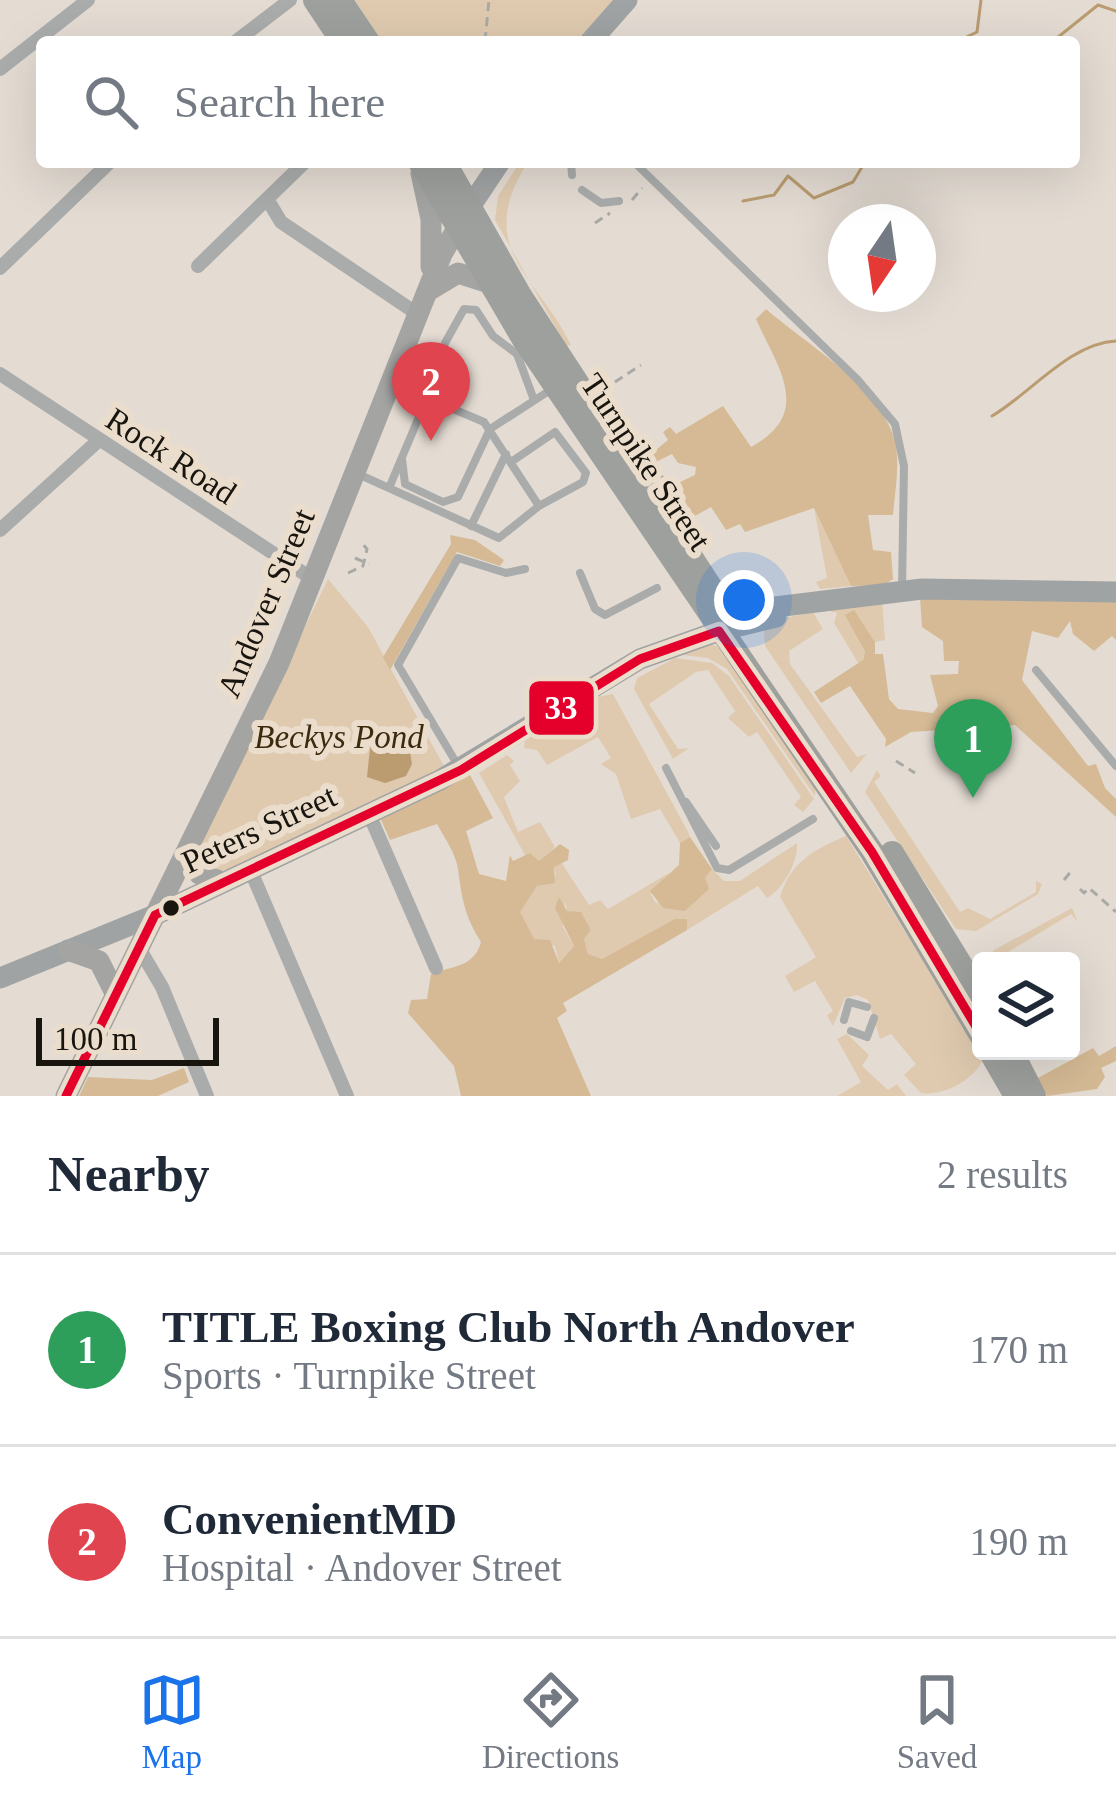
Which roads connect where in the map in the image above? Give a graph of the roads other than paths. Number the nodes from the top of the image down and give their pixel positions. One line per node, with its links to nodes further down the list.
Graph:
1 (88, 0): 6 (street)
2 (290, 0): 7 (street)
3 (315, 0): 8 (highway)
4 (340, 0): 9 (highway)
5 (626, 0): 10 (main road)
6 (42, 36)
7 (243, 36)
8 (339, 36)
9 (364, 36)
10 (595, 36)
11 (36, 41): 12 (street)
12 (0, 69)
13 (104, 168): 27 (street)
14 (300, 168): 24 (street)
15 (420, 168): 29 (main road)
16 (424, 168): 25 (highway, Turnpike Street)
17 (446, 168): 25 (highway, Turnpike Street)
18 (496, 168): 25 (main road, Andover Street)
19 (572, 168): 21 (lane)
20 (640, 168): 48 (lane)
21 (572, 175)
22 (582, 190): 23 (lane)
23 (619, 201)
24 (269, 202): 26 (street); 30 (street)
25 (464, 217): 28 (highway, Turnpike Street); 29 (main road, Andover Street); 50 (highway, Turnpike Street)
26 (198, 266)
27 (0, 268)
28 (489, 283): 29 (main road); 33 (highway, Turnpike Street)
29 (427, 291): 30 (main road, Andover Street)
30 (419, 315): 32 (main road, Andover Street)
31 (0, 374): 36 (street, Rock Road)
32 (393, 383): 34 (lane); 39 (main road, Andover Street)
33 (544, 394): 34 (lane); 35 (lane); 50 (highway, Turnpike Street)
34 (430, 399): 35 (lane); 38 (lane)
35 (490, 429): 37 (lane); 38 (lane)
36 (99, 440): 43 (street); 46 (street, Rock Road)
37 (509, 458): 41 (lane); 41 (lane); 42 (lane)
38 (402, 459): 40 (lane)
39 (356, 473): 40 (lane); 46 (main road, Andover Street)
40 (389, 488): 42 (lane)
41 (539, 506): 42 (lane)
42 (470, 526)
43 (0, 530)
44 (525, 569): 54 (lane)
45 (580, 573): 47 (lane)
46 (314, 580): 59 (main road, Andover Street)
47 (658, 588)
48 (892, 591): 49 (main road, Peters Street); 50 (main road, Peters Street)
49 (1116, 592)
50 (723, 622): 54 (main road, Peters Street); 69 (highway, Turnpike Street); 74 (highway, Turnpike Street)
51 (1036, 670): 52 (lane)
52 (1116, 766)
53 (666, 768): 55 (lane)
54 (460, 770): 56 (main road, Peters Street)
55 (677, 792): 58 (lane); 61 (lane)
56 (369, 814): 62 (main road, Peters Street); 67 (street)
57 (813, 819): 61 (lane)
58 (716, 846)
59 (186, 852): 63 (main road); 64 (main road, Andover Street)
60 (723, 856): 61 (lane)
61 (733, 868)
62 (250, 869): 63 (main road, Peters Street); 80 (street)
63 (223, 882): 64 (main road, Peters Street)
64 (155, 915): 65 (main road, Andover Street); 66 (main road)
65 (139, 947): 70 (main road, Andover Street); 79 (street)
66 (68, 950): 68 (main road); 70 (main road)
67 (436, 968)
68 (0, 978)
69 (972, 983)
70 (116, 995): 78 (main road, Andover Street)
71 (867, 1006): 73 (lane)
72 (874, 1018): 75 (lane)
73 (844, 1020)
74 (972, 1020)
75 (851, 1031)
76 (995, 1060): 81 (highway)
77 (1016, 1060): 82 (highway)
78 (66, 1096)
79 (207, 1096)
80 (347, 1096)
81 (1016, 1096)
82 (1034, 1096)

